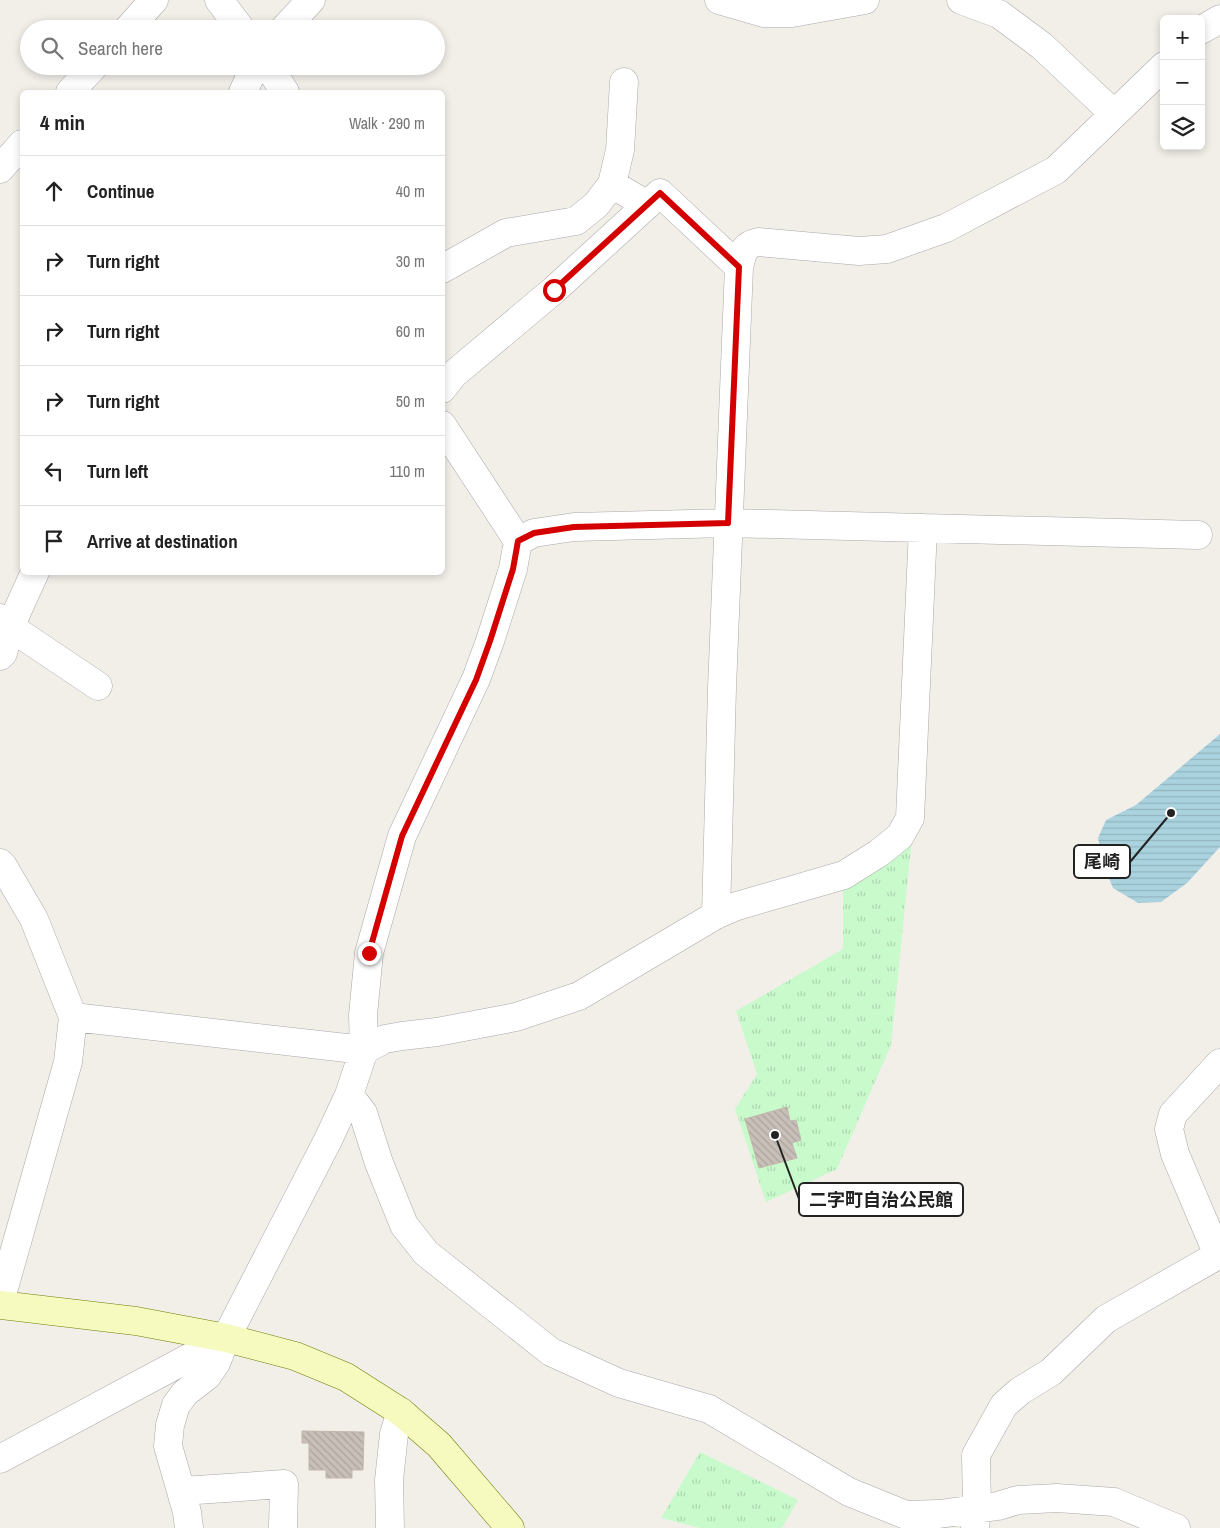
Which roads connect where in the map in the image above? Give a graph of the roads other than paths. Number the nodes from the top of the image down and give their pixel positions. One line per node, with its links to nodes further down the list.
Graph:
1 (154, 0): 8 (street)
2 (219, 0): 9 (street)
3 (311, 0): 10 (street)
4 (720, 0): 5 (street)
5 (865, 0)
6 (961, 0): 20 (street)
7 (1220, 19): 11 (street)
8 (136, 20)
9 (234, 20)
10 (292, 20)
11 (1205, 28)
12 (1160, 70): 20 (street)
13 (86, 75): 17 (street)
14 (251, 75): 18 (street)
15 (274, 75): 19 (street)
16 (624, 82): 23 (street)
17 (72, 90)
18 (244, 90)
19 (284, 90)
20 (1114, 114): 26 (street)
21 (20, 146): 22 (street)
22 (0, 169)
23 (612, 184): 24 (street); 25 (street)
24 (647, 205): 26 (street); 27 (street)
25 (445, 267)
26 (739, 267): 29 (street)
27 (445, 385)
28 (445, 430): 32 (street)
29 (728, 523): 30 (street); 32 (street); 38 (street)
30 (923, 528): 31 (street); 38 (street)
31 (1198, 535)
32 (518, 541): 40 (street)
33 (33, 575): 34 (street)
34 (5, 622): 35 (street); 36 (street)
35 (0, 656)
36 (98, 686)
37 (0, 863): 39 (street)
38 (716, 915): 40 (street)
39 (73, 1017): 40 (street); 44 (street)
40 (364, 1050): 42 (street)
41 (1220, 1063): 43 (street)
42 (349, 1095): 45 (street); 49 (street)
43 (1219, 1254): 49 (street)
44 (0, 1303): 45 (street)
45 (226, 1338): 46 (street); 47 (street); 48 (street)
46 (402, 1412): 52 (street); 53 (street)
47 (0, 1459)
48 (182, 1491): 50 (street); 51 (street)
49 (976, 1518): 54 (street)
50 (189, 1528)
51 (283, 1528)
52 (390, 1528)
53 (510, 1528)
54 (1176, 1528)

